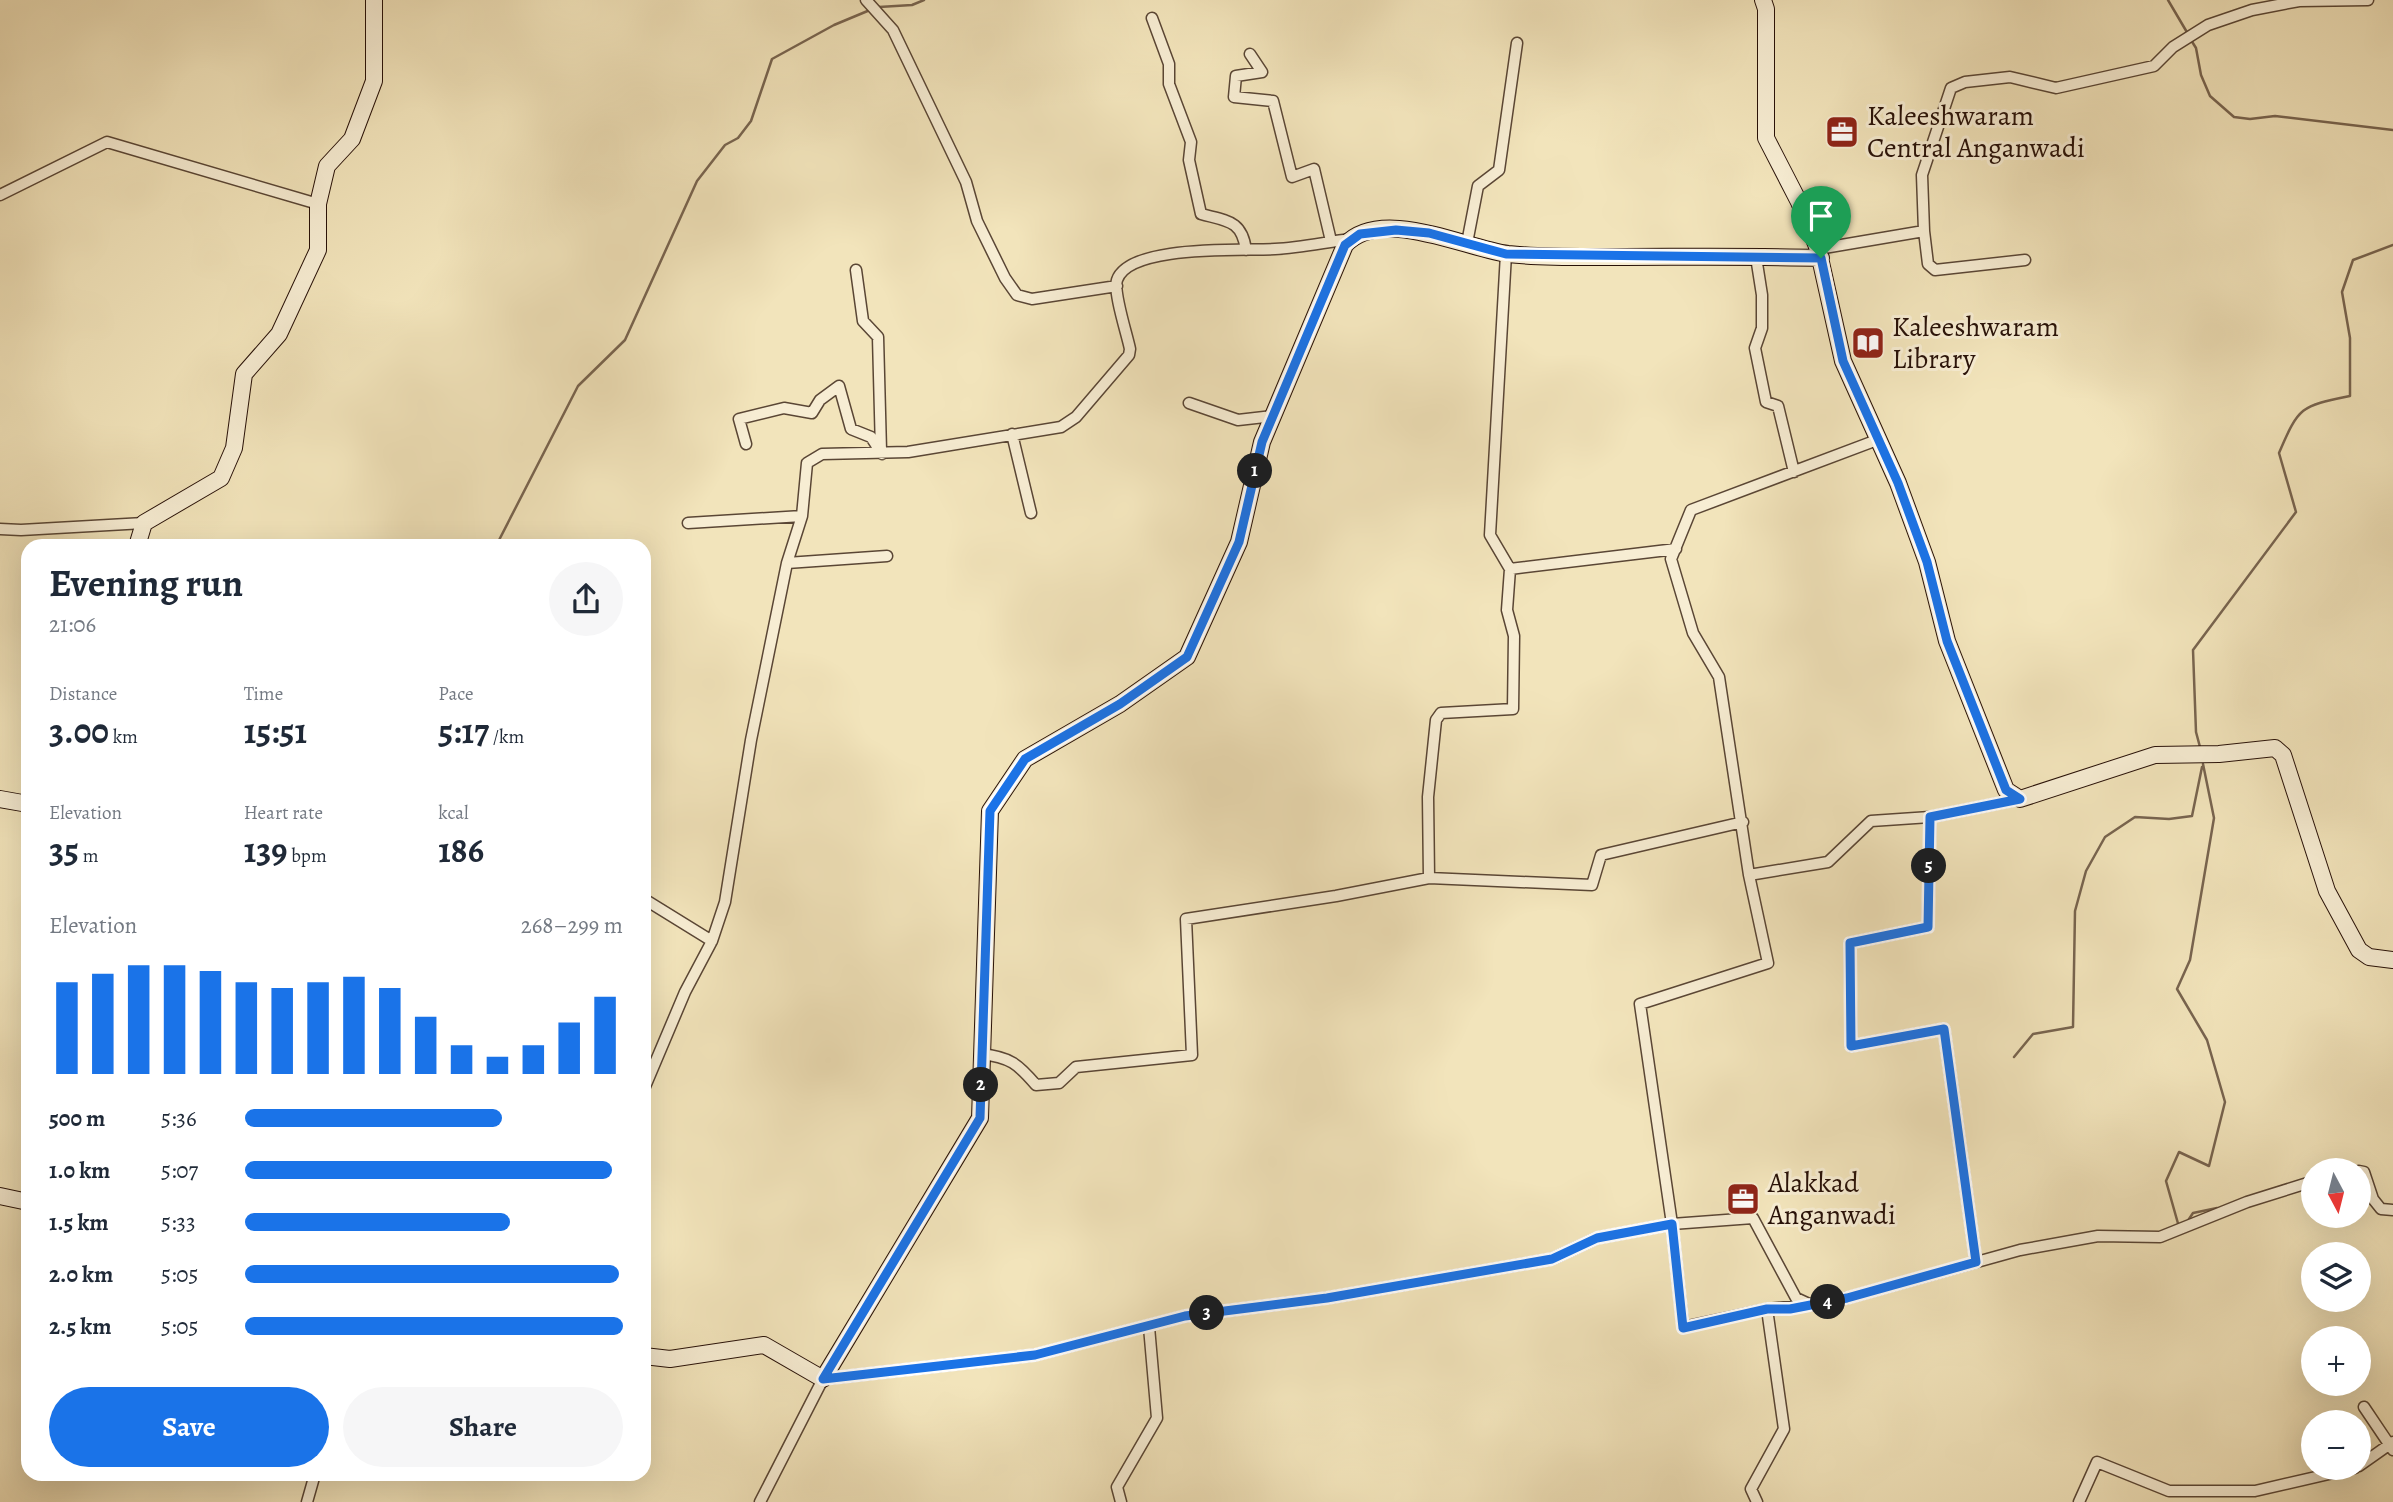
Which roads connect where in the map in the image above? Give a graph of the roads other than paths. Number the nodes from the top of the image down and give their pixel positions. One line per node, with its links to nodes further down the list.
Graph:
1 (374, 0): 9 (street)
2 (1763, 0): 16 (street)
3 (2368, 0): 10 (street)
4 (873, 8): 20 (street)
5 (1152, 18): 14 (street)
6 (1517, 43): 13 (street)
7 (1250, 54): 12 (street)
8 (0, 195): 9 (street)
9 (318, 204): 30 (street)
10 (1924, 231): 16 (street); 18 (street)
11 (1350, 239): 12 (street); 13 (street); 22 (street)
12 (1331, 241): 14 (street)
13 (1467, 243): 15 (street)
14 (1246, 250): 20 (street)
15 (1506, 254): 17 (street); 37 (street)
16 (1820, 254): 17 (street); 24 (street)
17 (1756, 257): 27 (street)
18 (2025, 260)
19 (856, 270): 26 (street)
20 (1117, 286): 23 (street)
21 (1189, 403): 22 (street)
22 (1273, 416): 48 (street)
23 (1012, 434): 26 (street); 28 (street)
24 (1877, 440): 27 (street); 39 (street)
25 (746, 444): 26 (street)
26 (882, 454): 29 (street)
27 (1794, 472): 34 (street)
28 (1031, 513)
29 (802, 516): 31 (street); 36 (street)
30 (144, 523): 32 (street); 33 (street)
31 (688, 523)
32 (0, 528)
33 (139, 539)
34 (1675, 549): 37 (street); 42 (street)
35 (887, 556): 36 (street)
36 (788, 563): 46 (street)
37 (1510, 569): 44 (street)
38 (0, 799): 40 (street)
39 (2020, 799): 41 (street); 47 (street)
40 (21, 803)
41 (1930, 817): 43 (street); 56 (street)
42 (1743, 822): 43 (street); 44 (street)
43 (1749, 875): 55 (street)
44 (1429, 878): 48 (street)
45 (651, 903): 46 (street)
46 (712, 941): 49 (street)
47 (2393, 960)
48 (981, 1054): 61 (street)
49 (651, 1072)
50 (2301, 1185): 56 (street)
51 (2371, 1193): 54 (street)
52 (0, 1196): 53 (street)
53 (21, 1200)
54 (2393, 1210)
55 (1672, 1224): 57 (street); 58 (street); 59 (street)
56 (1976, 1262): 57 (street)
57 (1811, 1305): 58 (street)
58 (1767, 1309): 70 (street)
59 (1149, 1327): 61 (street); 69 (street)
60 (651, 1357): 61 (street)
61 (823, 1379): 68 (street)
62 (2364, 1407): 63 (street)
63 (2392, 1445): 64 (street)
64 (2371, 1458)
65 (2302, 1480): 71 (street)
66 (313, 1481): 67 (street)
67 (307, 1502)
68 (760, 1502)
69 (1121, 1502)
70 (1757, 1502)
71 (2079, 1502)

